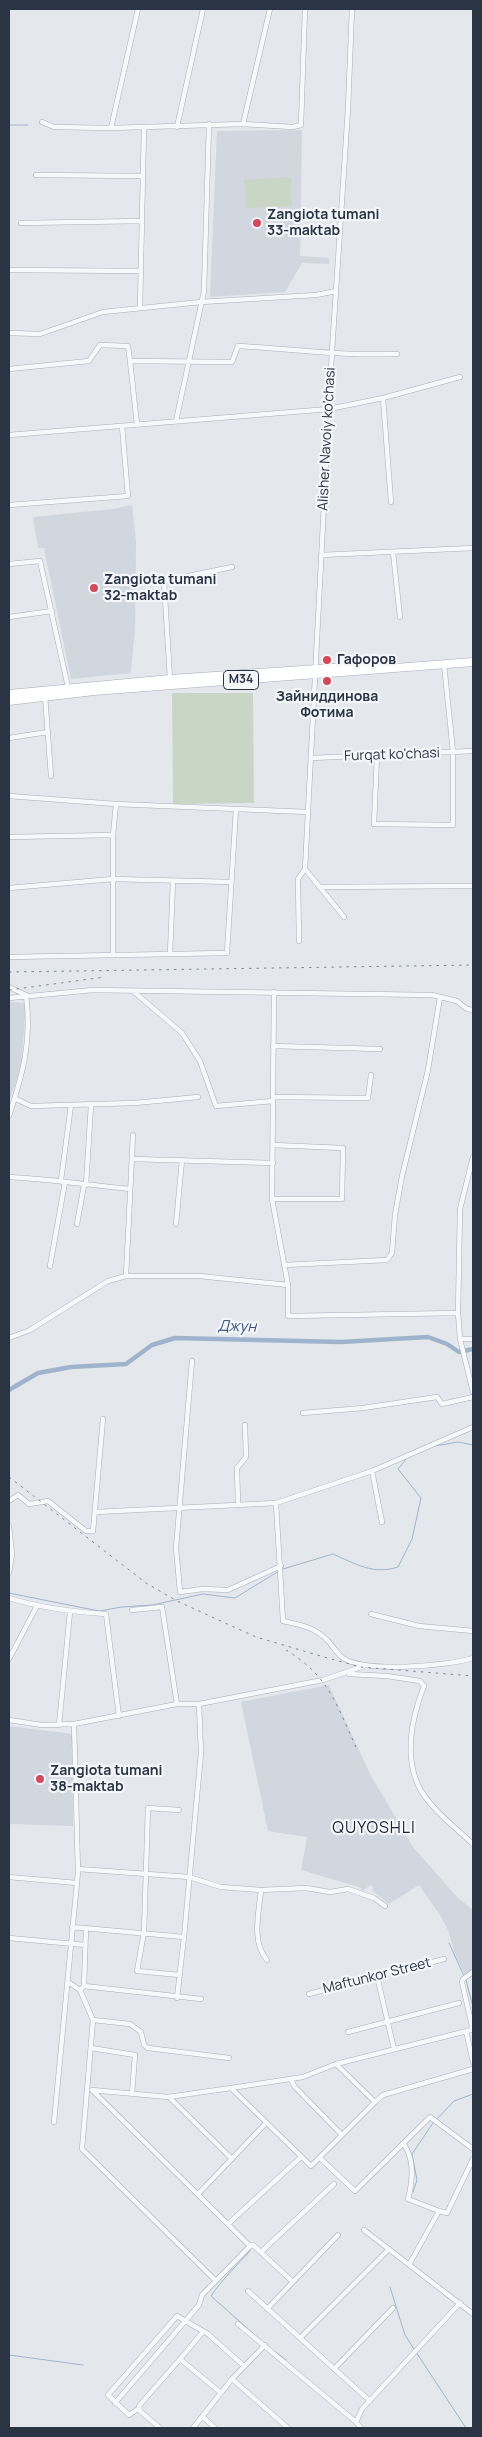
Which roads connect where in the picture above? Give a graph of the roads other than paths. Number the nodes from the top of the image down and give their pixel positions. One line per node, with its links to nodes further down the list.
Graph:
1 (138, 9): 11 (street)
2 (204, 9): 10 (street)
3 (270, 9): 8 (street)
4 (305, 9): 8 (street)
5 (352, 9): 18 (street, Alisher Navoiy ko'chasi)
6 (42, 122): 11 (street)
7 (209, 124): 8 (street); 10 (street); 19 (street)
8 (242, 124)
9 (144, 127): 10 (street); 11 (street); 13 (street)
10 (177, 127)
11 (111, 128)
12 (36, 175): 13 (street)
13 (143, 176): 14 (street)
14 (142, 221): 15 (street); 17 (street)
15 (21, 224)
16 (9, 270): 17 (street)
17 (141, 271): 20 (street)
18 (336, 291): 19 (street); 22 (street, Alisher Navoiy ko'chasi)
19 (201, 302): 20 (street); 25 (street)
20 (140, 308): 21 (street)
21 (9, 333)
22 (332, 352): 23 (street); 25 (street); 29 (street, Alisher Navoiy ko'chasi)
23 (397, 354)
24 (130, 361): 25 (street); 26 (street); 31 (street)
25 (188, 362): 30 (street)
26 (9, 369)
27 (460, 378): 28 (street)
28 (382, 398): 29 (street); 34 (street)
29 (329, 409): 30 (street); 38 (street, Alisher Navoiy ko'chasi)
30 (176, 421): 31 (street)
31 (136, 424): 32 (street)
32 (122, 426): 33 (street); 35 (street)
33 (9, 435)
34 (391, 502)
35 (9, 505)
36 (473, 548): 37 (street)
37 (393, 552): 38 (street); 43 (street)
38 (321, 556): 47 (street, Alisher Navoiy ko'chasi)
39 (9, 564): 41 (street)
40 (232, 567): 48 (street)
41 (52, 611): 42 (street); 49 (street)
42 (9, 617)
43 (400, 617)
44 (473, 658): 47 (main road, M34)
45 (473, 662): 46 (main road, M34)
46 (444, 664): 47 (main road, M34); 56 (street)
47 (314, 672): 48 (main road, M34); 51 (main road, M34); 58 (street, Alisher Navoiy ko'chasi)
48 (170, 679): 49 (main road, M34)
49 (68, 687): 50 (main road, M34)
50 (9, 694)
51 (45, 696): 52 (main road, M34); 53 (street)
52 (9, 701)
53 (48, 732): 54 (street); 59 (street)
54 (9, 738)
55 (473, 751): 56 (street, Furqat ko'chasi)
56 (453, 752): 57 (street, Furqat ko'chasi); 57 (street)
57 (377, 756): 58 (street, Furqat ko'chasi)
58 (311, 758): 63 (street, Alisher Navoiy ko'chasi)
59 (52, 776)
60 (9, 796): 61 (street)
61 (116, 804): 62 (street); 64 (street)
62 (236, 809): 63 (street); 69 (street)
63 (308, 812): 66 (street, Alisher Navoiy ko'chasi)
64 (113, 835): 65 (street); 67 (street)
65 (9, 837)
66 (305, 869): 71 (street); 74 (street, Alisher Navoiy ko'chasi)
67 (113, 879): 68 (street); 72 (street); 76 (street)
68 (173, 880): 69 (street); 75 (street)
69 (231, 882): 75 (street)
70 (473, 886): 71 (street)
71 (319, 887): 73 (street)
72 (9, 888)
73 (344, 917)
74 (299, 942)
75 (170, 954): 76 (street)
76 (113, 955): 77 (street)
77 (9, 957)
78 (9, 987): 81 (street)
79 (133, 991): 80 (street); 81 (street); 90 (street)
80 (274, 992): 82 (street); 85 (street)
81 (26, 995): 83 (street); 89 (street)
82 (440, 997): 84 (street); 107 (street)
83 (9, 998)
84 (473, 1010)
85 (273, 1046): 86 (street); 90 (street)
86 (380, 1049)
87 (371, 1075): 90 (street)
88 (198, 1097): 92 (street)
89 (16, 1099): 91 (street); 93 (street)
90 (273, 1099): 95 (street)
91 (70, 1105): 92 (street); 101 (street)
92 (91, 1105): 102 (street)
93 (9, 1116)
94 (133, 1136): 97 (street)
95 (273, 1145): 99 (street); 104 (street)
96 (473, 1157): 111 (street)
97 (132, 1159): 98 (street); 103 (street)
98 (182, 1160): 99 (street); 106 (street)
99 (272, 1163): 104 (street)
100 (9, 1177): 101 (street)
101 (63, 1181): 102 (street); 108 (street)
102 (85, 1185): 103 (street); 105 (street)
103 (130, 1189): 109 (street)
104 (272, 1199): 107 (street)
105 (77, 1224)
106 (176, 1224)
107 (284, 1265): 110 (street)
108 (50, 1266)
109 (126, 1276): 110 (street); 112 (street)
110 (288, 1285): 111 (street)
111 (458, 1313): 113 (street)
112 (9, 1338)
113 (460, 1339): 114 (street); 116 (street)
114 (473, 1339)
115 (192, 1361): 126 (street)
116 (473, 1392)
117 (473, 1397): 118 (street)
118 (303, 1413)
119 (103, 1419): 127 (street)
120 (245, 1425): 125 (street)
121 (473, 1427): 122 (street)
122 (372, 1471): 124 (street); 128 (street)
123 (9, 1501): 127 (street)
124 (276, 1503): 125 (street); 130 (street)
125 (238, 1504): 126 (street)
126 (178, 1507): 127 (street); 130 (street)
127 (96, 1512)
128 (382, 1522)
129 (9, 1528): 131 (street)
130 (281, 1566): 140 (street)
131 (9, 1573)
132 (9, 1598): 133 (street)
133 (37, 1606): 135 (street); 139 (street)
134 (132, 1610): 142 (street)
135 (70, 1612): 144 (street); 147 (street)
136 (371, 1614): 137 (street)
137 (473, 1631)
138 (473, 1658): 140 (street)
139 (9, 1660)
140 (364, 1666): 141 (street)
141 (346, 1673): 143 (street); 149 (street)
142 (177, 1704): 143 (street); 144 (street)
143 (199, 1704): 153 (street)
144 (119, 1716): 146 (street)
145 (9, 1720): 147 (street)
146 (74, 1724): 147 (street); 150 (street)
147 (59, 1725)
148 (179, 1810): 151 (street)
149 (473, 1844)
150 (78, 1869): 151 (street); 154 (street)
151 (147, 1874): 153 (street); 159 (street)
152 (9, 1877): 154 (street)
153 (189, 1877): 155 (street); 160 (street)
154 (77, 1883): 157 (street)
155 (261, 1890): 156 (street); 165 (street)
156 (385, 1906)
157 (72, 1927): 158 (street); 162 (street)
158 (86, 1928): 159 (street); 163 (street)
159 (144, 1932): 160 (street); 167 (street)
160 (184, 1937): 167 (street)
161 (9, 1938): 162 (street)
162 (72, 1943): 163 (street); 169 (street)
163 (85, 1945): 170 (street)
164 (444, 1959): 168 (street, Maftunkor Street)
165 (267, 1960)
166 (473, 1972): 178 (street)
167 (180, 1975): 173 (street)
168 (377, 1976): 172 (street, Maftunkor Street); 177 (street)
169 (68, 1982): 171 (street); 193 (street)
170 (84, 1986): 171 (street); 173 (street)
171 (80, 1990): 176 (street)
172 (309, 1994)
173 (177, 1998): 174 (street)
174 (201, 1999)
175 (459, 2003): 177 (street)
176 (93, 2020): 180 (street); 182 (street)
177 (388, 2021): 179 (street); 181 (street)
178 (466, 2031): 181 (street); 183 (street)
179 (348, 2032)
180 (91, 2048): 188 (street); 190 (street)
181 (394, 2049): 184 (street)
182 (230, 2058)
183 (473, 2062)
184 (336, 2064): 186 (street); 192 (street)
185 (473, 2070): 192 (street)
186 (291, 2079): 187 (street); 195 (street)
187 (232, 2088): 191 (street); 194 (street)
188 (86, 2089): 189 (street); 212 (street)
189 (92, 2090): 190 (street); 203 (street)
190 (132, 2094): 191 (street)
191 (168, 2097): 201 (street)
192 (375, 2102): 195 (street)
193 (54, 2122)
194 (266, 2123): 198 (street); 201 (street)
195 (342, 2135): 199 (street)
196 (403, 2143): 197 (street); 199 (street); 204 (street)
197 (473, 2149)
198 (301, 2157): 199 (street); 205 (street)
199 (320, 2158)
200 (473, 2158): 204 (street)
201 (232, 2159): 203 (street)
202 (334, 2184): 210 (street)
203 (199, 2193): 205 (street)
204 (439, 2211): 211 (street)
205 (228, 2224): 208 (street)
206 (364, 2230): 209 (street)
207 (338, 2234): 213 (street)
208 (250, 2246): 210 (street); 212 (street)
209 (389, 2249): 211 (street); 222 (street)
210 (261, 2252): 213 (street)
211 (410, 2263): 215 (street)
212 (216, 2281): 219 (street)
213 (293, 2282): 217 (street)
214 (248, 2291): 217 (street)
215 (460, 2303): 218 (street); 229 (street)
216 (393, 2308): 226 (street)
217 (266, 2309): 222 (street)
218 (473, 2314)
219 (186, 2322): 221 (street); 230 (street); 230 (street)
220 (238, 2324): 223 (street)
221 (202, 2333): 224 (street); 225 (street)
222 (300, 2338): 226 (street)
223 (265, 2345): 225 (street); 233 (street)
224 (180, 2359): 228 (street); 231 (street)
225 (244, 2366): 227 (street)
226 (334, 2369): 229 (street)
227 (232, 2379): 228 (street); 237 (street)
228 (221, 2394): 232 (street)
229 (370, 2401): 233 (street)
230 (115, 2403): 231 (street)
231 (138, 2408): 234 (street)
232 (203, 2417): 235 (street); 236 (street)
233 (356, 2422): 238 (street)
234 (160, 2428)
235 (193, 2428)
236 (215, 2428)
237 (288, 2428)
238 (361, 2428)

